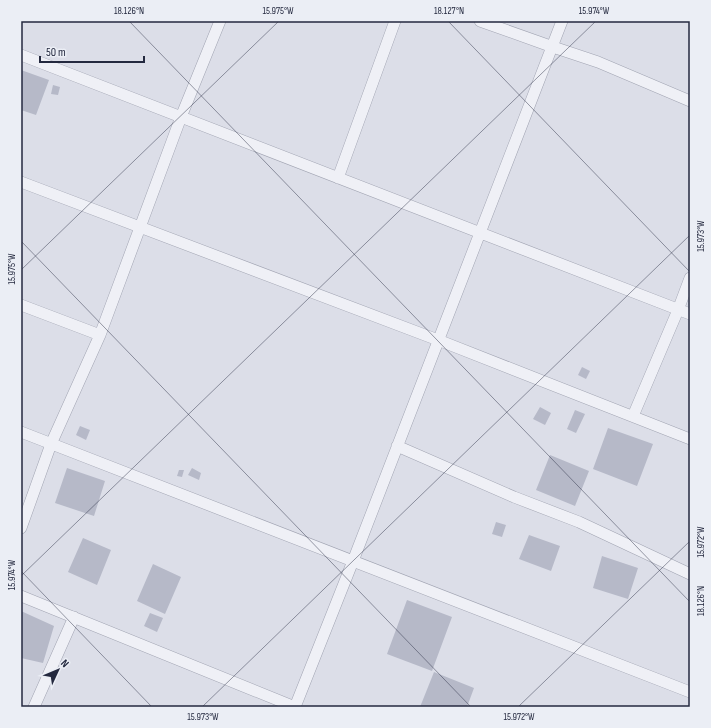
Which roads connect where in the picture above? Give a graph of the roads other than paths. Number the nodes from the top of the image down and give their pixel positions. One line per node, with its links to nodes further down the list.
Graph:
1 (220, 21): 8 (street)
2 (395, 21): 9 (street)
3 (480, 21): 5 (street)
4 (562, 21): 5 (street)
5 (553, 48): 7 (street); 12 (street)
6 (21, 55): 8 (street)
7 (690, 101)
8 (181, 117): 9 (street); 11 (street)
9 (338, 178): 12 (street)
10 (21, 182): 11 (street)
11 (140, 227): 17 (street); 18 (street)
12 (480, 233): 15 (street); 18 (street)
13 (690, 278): 15 (street)
14 (21, 305): 17 (street)
15 (678, 310): 16 (street); 19 (street)
16 (690, 314)
17 (100, 335): 22 (street)
18 (438, 340): 19 (street); 23 (street)
19 (633, 416): 21 (street)
20 (21, 432): 22 (street)
21 (690, 439)
22 (51, 444): 24 (street); 25 (street)
23 (397, 446): 25 (street); 26 (street)
24 (21, 528)
25 (353, 561): 29 (street); 31 (street)
26 (690, 574)
27 (21, 596): 28 (street)
28 (74, 618): 30 (street); 31 (street)
29 (690, 692)
30 (34, 707)
31 (295, 707)

